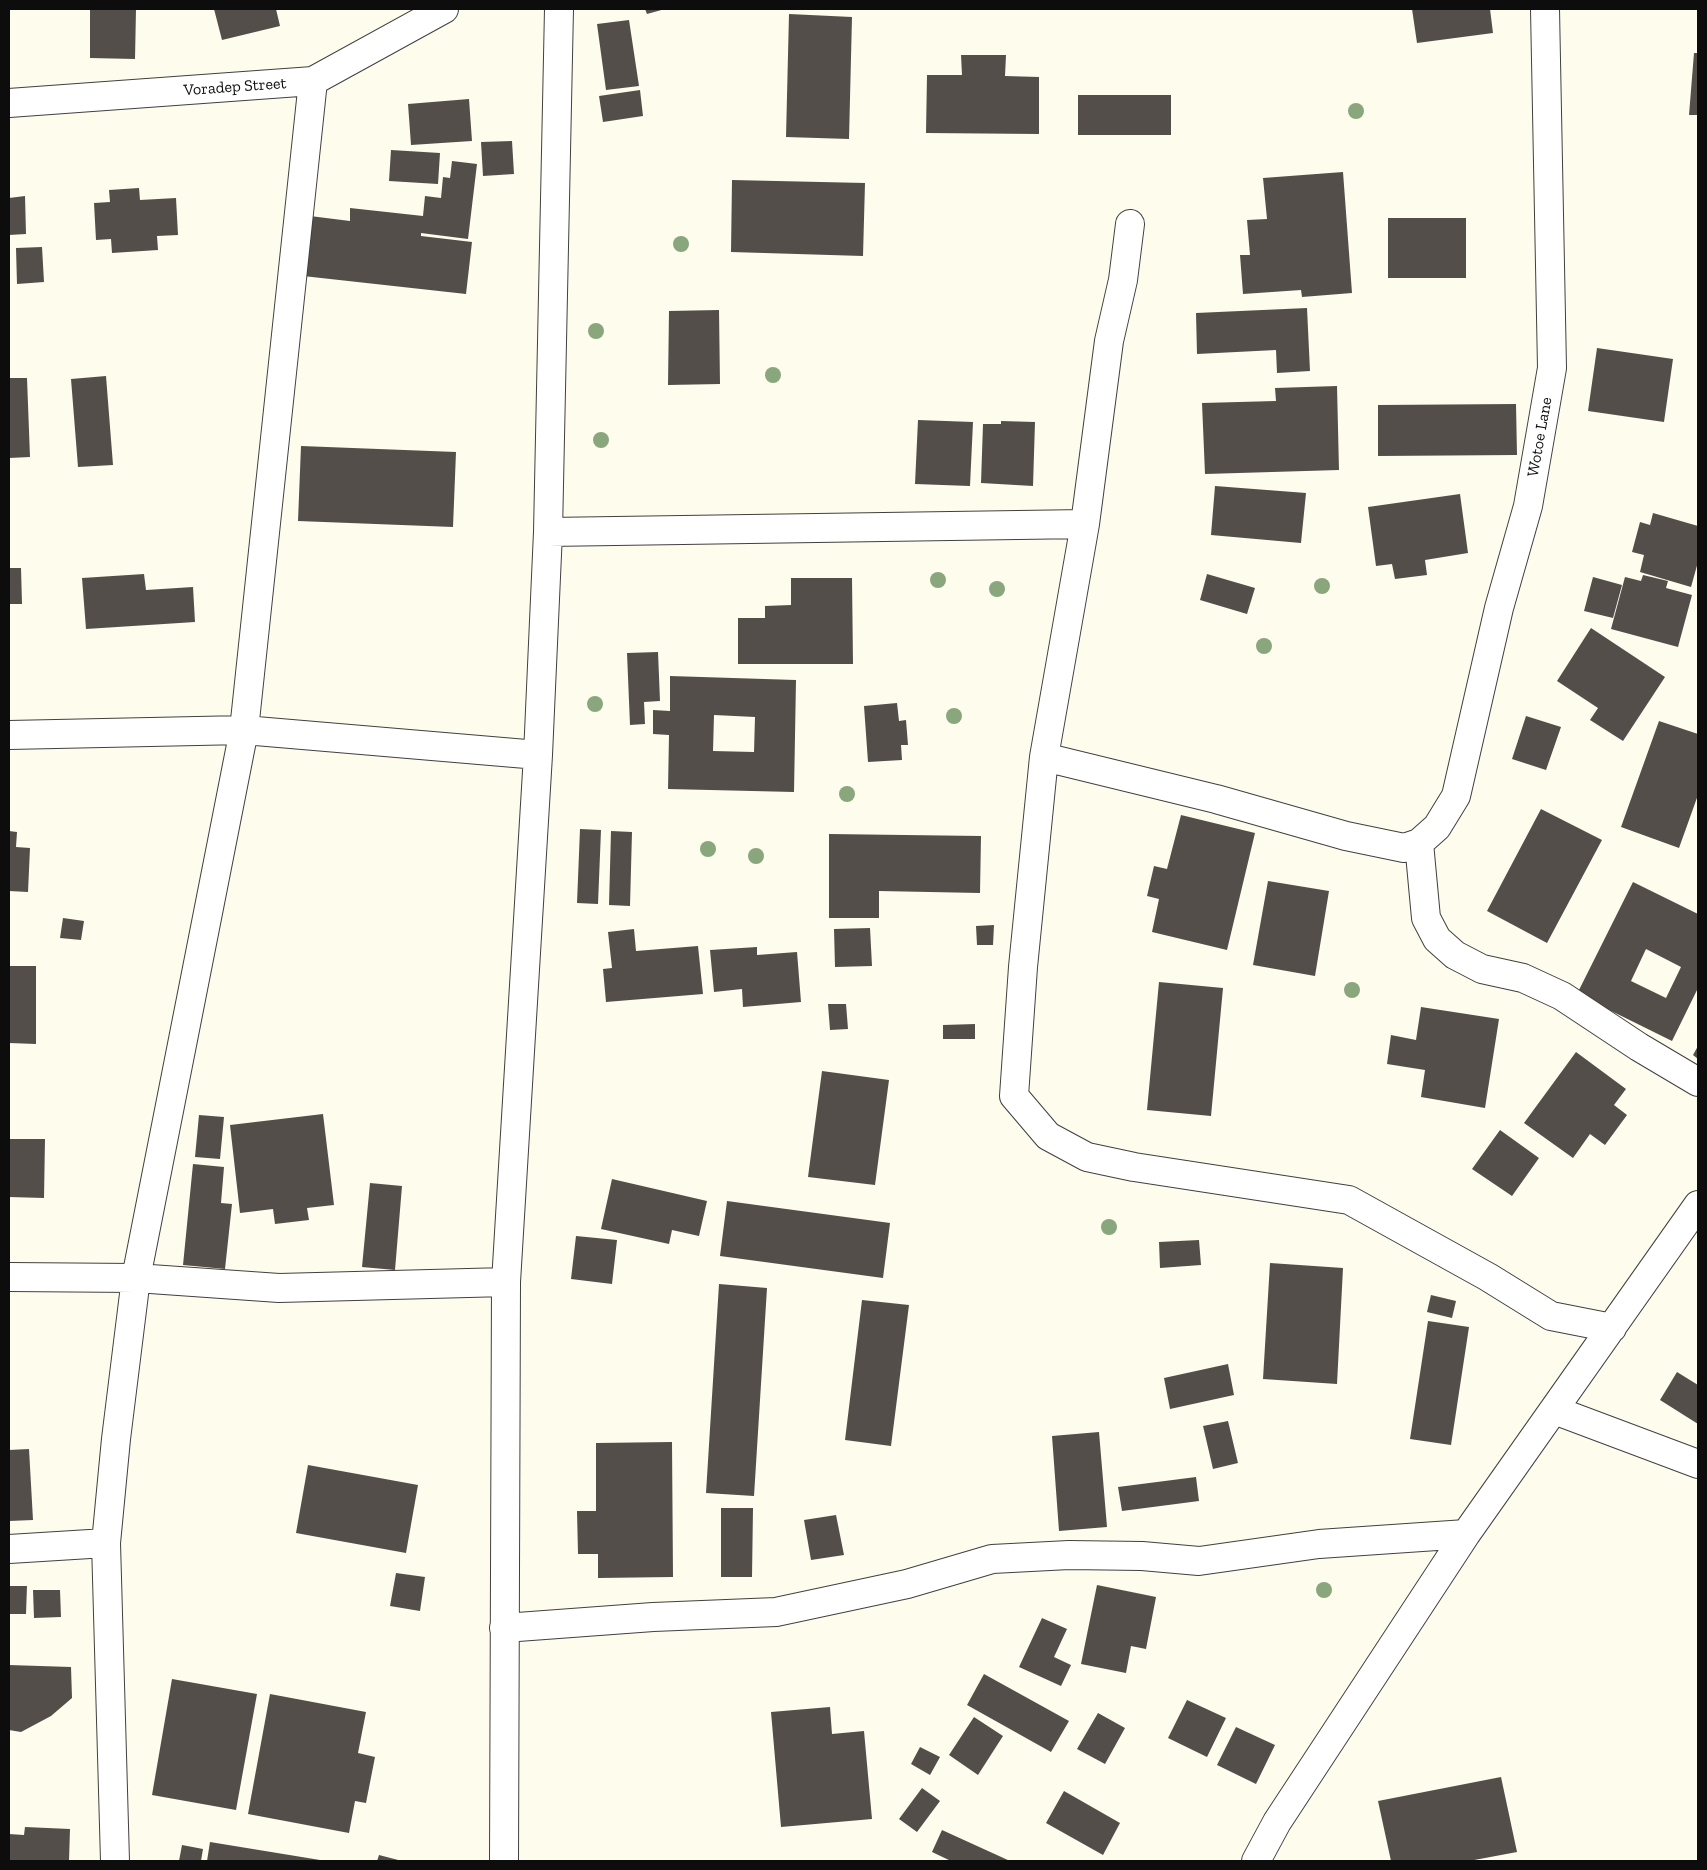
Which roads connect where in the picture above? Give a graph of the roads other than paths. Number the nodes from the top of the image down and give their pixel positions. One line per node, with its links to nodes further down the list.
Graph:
1 (444, 9): 4 (street, Voradep Street)
2 (559, 9): 8 (street)
3 (1545, 9): 13 (street, Wotoe Lane)
4 (313, 82): 5 (street, Voradep Street); 9 (street)
5 (9, 103)
6 (1130, 224): 7 (street)
7 (1085, 524): 8 (street); 12 (street)
8 (548, 532): 11 (street)
9 (244, 730): 10 (street); 11 (street); 17 (street)
10 (9, 735)
11 (538, 756): 18 (street)
12 (1044, 757): 13 (street); 19 (street)
13 (1419, 843): 14 (street)
14 (1698, 1082)
15 (1698, 1205): 19 (street)
16 (9, 1277): 17 (street)
17 (136, 1278): 18 (street); 23 (street)
18 (506, 1282): 25 (street)
19 (1612, 1328): 20 (street)
20 (1554, 1410): 21 (street); 22 (street)
21 (1698, 1464)
22 (1466, 1534): 25 (street); 28 (street)
23 (106, 1543): 24 (street); 26 (street)
24 (9, 1549)
25 (504, 1628): 27 (street)
26 (115, 1861)
27 (504, 1861)
28 (1256, 1861)

